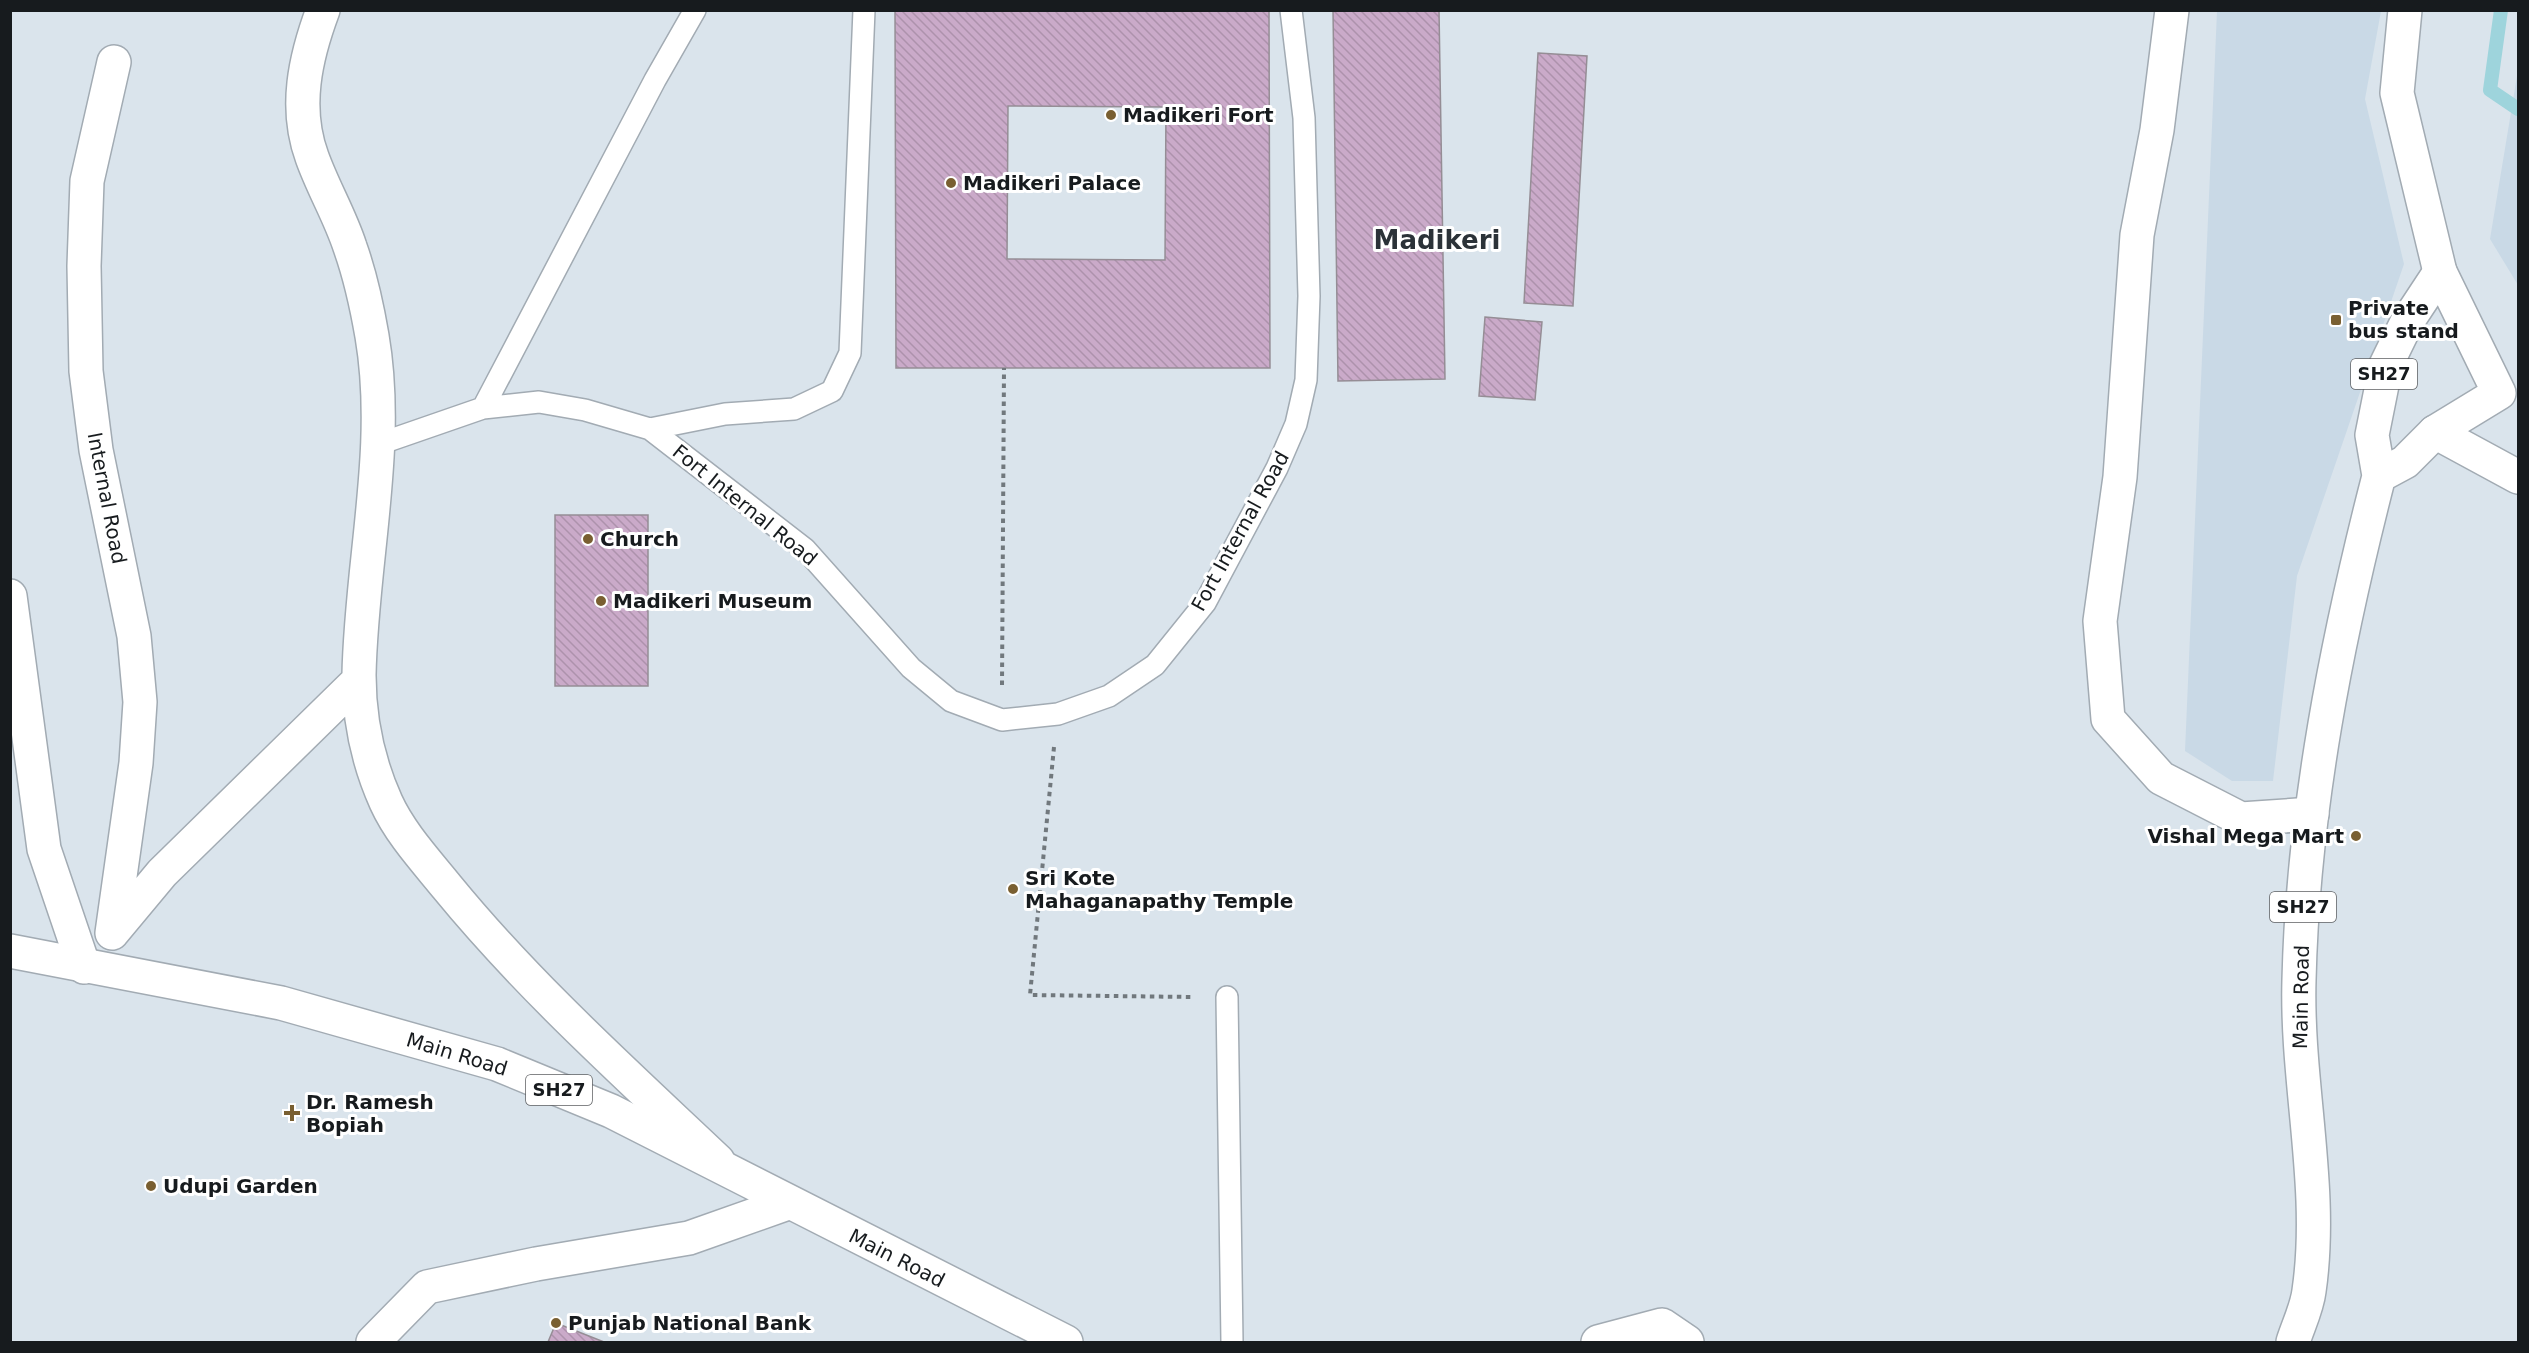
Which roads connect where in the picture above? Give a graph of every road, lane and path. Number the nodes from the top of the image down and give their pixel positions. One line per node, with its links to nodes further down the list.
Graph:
1 (323, 10): 14 (street)
2 (695, 10): 11 (lane)
3 (864, 10): 12 (lane, Fort Internal Road)
4 (1291, 10): 19 (lane, Fort Internal Road)
5 (2172, 10): 21 (street)
6 (2404, 10): 8 (street)
7 (114, 62): 22 (street, Internal Road)
8 (2440, 272): 10 (street); 15 (street, SH27)
9 (1004, 368): 20 (path)
10 (2509, 393): 13 (street)
11 (483, 408): 12 (lane, Fort Internal Road); 14 (lane, Fort Internal Road)
12 (650, 429): 20 (lane, Fort Internal Road)
13 (2435, 432): 15 (street); 16 (street)
14 (379, 444): 18 (street)
15 (2379, 476): 21 (street, Main Road / SH27)
16 (2518, 477)
17 (10, 596): 24 (street)
18 (359, 680): 22 (street); 26 (street)
19 (1058, 714): 20 (lane, Fort Internal Road); 25 (path)
20 (1002, 720)
21 (2312, 814): 33 (street, Main Road / SH27)
22 (112, 933): 24 (street)
23 (10, 951): 24 (street, Main Road / SH27)
24 (84, 967): 26 (street, Main Road / SH27)
25 (1227, 998): 30 (lane)
26 (728, 1171): 27 (street, Main Road / SH27)
27 (788, 1203): 28 (street); 29 (street, Main Road / SH27)
28 (373, 1342)
29 (1066, 1342)
30 (1232, 1342)
31 (1598, 1342): 32 (street)
32 (1687, 1342)
33 (2293, 1342)

